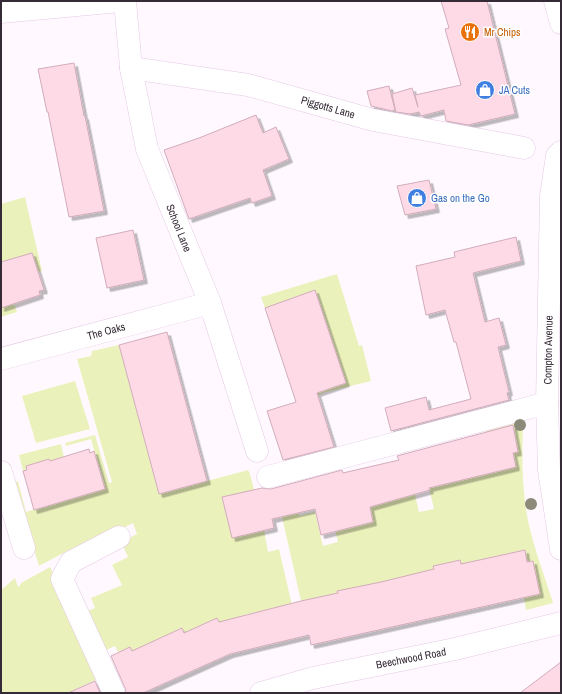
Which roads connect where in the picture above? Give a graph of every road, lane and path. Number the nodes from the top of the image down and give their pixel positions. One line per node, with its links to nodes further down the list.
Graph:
1 (120, 1): 4 (street)
2 (125, 1): 7 (street, School Lane)
3 (555, 1): 6 (street)
4 (96, 2): 5 (street)
5 (1, 12)
6 (561, 23)
7 (131, 68): 8 (street, Piggotts Lane); 10 (street, School Lane)
8 (524, 148)
9 (561, 152): 12 (street, Compton Avenue)
10 (210, 303): 11 (street, The Oaks); 13 (street, School Lane)
11 (1, 359)
12 (547, 403): 15 (street); 18 (street, Compton Avenue)
13 (257, 451)
14 (1, 472): 17 (street)
15 (268, 477)
16 (119, 537): 21 (street)
17 (24, 548)
18 (561, 549)
19 (561, 623): 20 (street, Beechwood Road)
20 (270, 692)
21 (114, 693)

